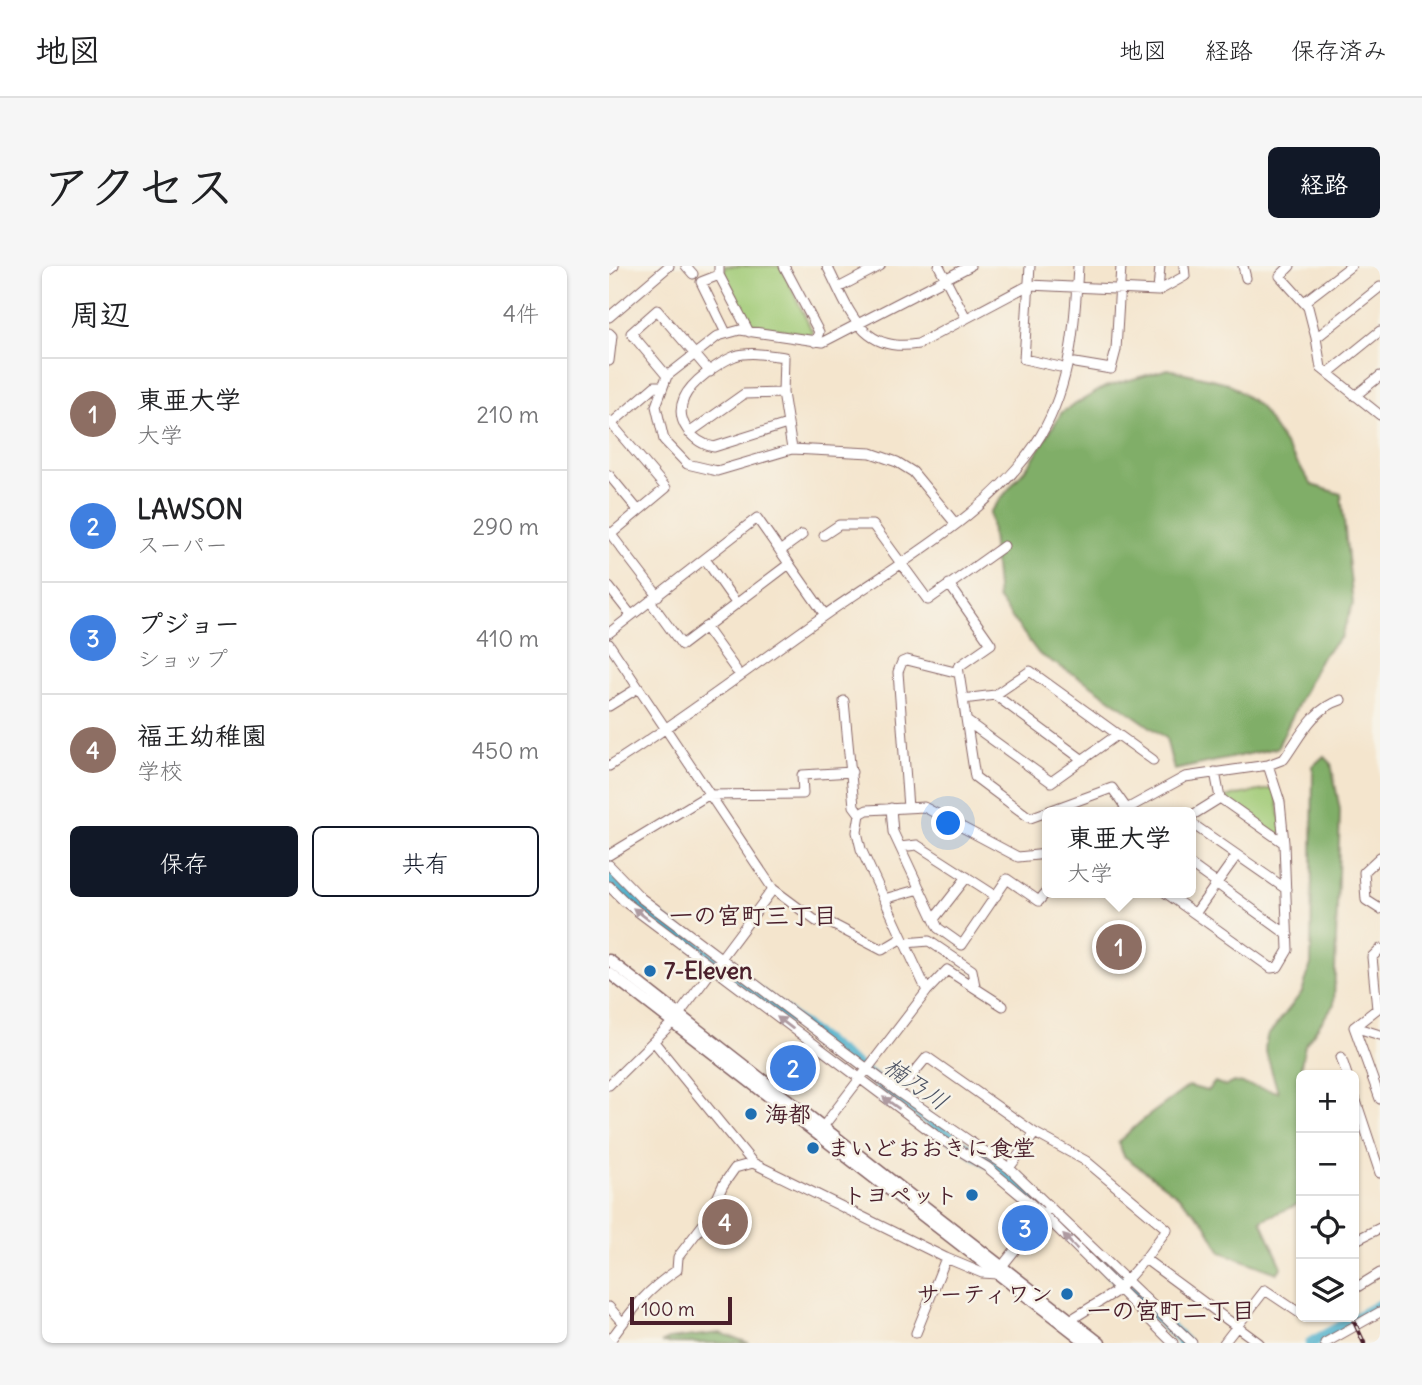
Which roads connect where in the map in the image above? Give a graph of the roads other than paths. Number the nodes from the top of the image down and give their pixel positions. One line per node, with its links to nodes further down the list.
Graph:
1 (614, 266): 17 (street)
2 (669, 266): 29 (street)
3 (686, 266): 19 (street)
4 (785, 266): 37 (street)
5 (827, 266): 24 (street)
6 (880, 266): 24 (street)
7 (939, 266): 21 (street)
8 (970, 266): 21 (street)
9 (1030, 266): 22 (street)
10 (1078, 266): 25 (street)
11 (1121, 266): 26 (street)
12 (1160, 266): 27 (street)
13 (1184, 266): 27 (street)
14 (1244, 266): 20 (street)
15 (1290, 266): 28 (street)
16 (1351, 266): 28 (street)
17 (609, 270)
18 (719, 270): 33 (street); 35 (street)
19 (693, 274)
20 (1246, 278)
21 (946, 279): 30 (street); 31 (street)
22 (1029, 285): 25 (street); 30 (street); 41 (street)
23 (1380, 287): 36 (street)
24 (838, 288): 31 (street)
25 (1077, 288): 26 (street); 56 (street)
26 (1119, 289): 27 (street); 40 (street)
27 (1158, 290)
28 (1304, 302): 36 (street)
29 (609, 317)
30 (966, 318): 31 (street)
31 (857, 325): 37 (street)
32 (1380, 331): 43 (street)
33 (749, 332): 35 (street); 37 (street)
34 (609, 333): 39 (street)
35 (726, 333): 38 (street)
36 (1316, 338): 43 (street)
37 (815, 342)
38 (694, 353): 42 (street); 44 (street); 44 (street)
39 (609, 361)
40 (1075, 363)
41 (1060, 367)
42 (710, 372): 47 (street); 52 (street)
43 (1328, 373): 48 (street)
44 (667, 376): 46 (street)
45 (1380, 376): 48 (street)
46 (661, 386): 50 (street); 53 (street)
47 (783, 393): 51 (street); 52 (street)
48 (1355, 396): 49 (street)
49 (1380, 415)
50 (610, 422): 55 (street)
51 (787, 424): 52 (street); 53 (street)
52 (689, 433)
53 (792, 449): 56 (street)
54 (609, 475): 55 (street)
55 (638, 510): 57 (street)
56 (955, 523): 63 (street)
57 (610, 533): 67 (street)
58 (824, 535): 63 (street)
59 (801, 536): 61 (street)
60 (1004, 546): 65 (street)
61 (780, 551): 62 (street); 64 (street)
62 (705, 559): 67 (street); 68 (street)
63 (900, 562): 65 (street); 70 (street)
64 (789, 564): 68 (street); 70 (street)
65 (949, 584): 75 (street)
66 (609, 587): 69 (street)
67 (654, 598): 69 (street); 71 (street)
68 (736, 603): 71 (street)
69 (631, 615): 72 (street)
70 (825, 615): 83 (street)
71 (705, 627): 74 (street)
72 (609, 633)
73 (609, 644): 76 (street)
74 (736, 670)
75 (959, 673): 78 (street); 97 (street)
76 (638, 688): 81 (street); 83 (street)
77 (995, 695): 78 (street); 84 (street); 85 (street)
78 (963, 699): 82 (street)
79 (1341, 700): 87 (street)
80 (844, 701): 89 (street)
81 (609, 706)
82 (968, 722): 85 (street); 100 (street)
83 (665, 728): 88 (street); 91 (street)
84 (1117, 735): 85 (street); 86 (street)
85 (1083, 760)
86 (1153, 760)
87 (1268, 765): 90 (street); 102 (street)
88 (609, 766)
89 (852, 772): 91 (street); 99 (street)
90 (1216, 772): 92 (street); 95 (street)
91 (708, 795): 105 (street); 113 (street)
92 (1220, 798): 98 (street); 102 (street)
93 (1060, 807): 94 (street)
94 (1124, 807)
95 (1133, 807)
96 (891, 808): 97 (street); 99 (street); 103 (street)
97 (908, 808): 104 (street)
98 (1196, 813)
99 (860, 814): 119 (street)
100 (1042, 814)
101 (1196, 826): 106 (street)
102 (1284, 843): 115 (street)
103 (900, 847): 110 (street); 114 (street)
104 (1042, 854)
105 (609, 855)
106 (1237, 855): 111 (street); 115 (street)
107 (1380, 857): 120 (street)
108 (609, 865): 127 (street)
109 (1196, 869): 111 (street)
110 (967, 877): 116 (street); 122 (street)
111 (1217, 884): 121 (street); 123 (street)
112 (609, 886): 127 (street, one-way to 112)
113 (773, 889): 124 (street); 127 (street)
114 (920, 889): 119 (street); 122 (street)
115 (1286, 889): 123 (street)
116 (996, 896): 117 (street); 122 (street)
117 (1042, 897)
118 (1173, 898): 123 (street)
119 (884, 899): 124 (street)
120 (1380, 909)
121 (1197, 911)
122 (934, 919)
123 (1288, 935)
124 (904, 941): 129 (street); 130 (street)
125 (1380, 949): 133 (street)
126 (609, 960): 132 (main road)
127 (718, 965): 132 (street); 138 (street); 138 (street, one-way to 127)
128 (609, 973): 132 (main road)
129 (975, 986): 130 (street); 131 (street)
130 (927, 991): 138 (street)
131 (1003, 1006)
132 (676, 1018): 135 (street); 143 (main road)
133 (1355, 1027): 134 (street); 141 (street)
134 (1380, 1035)
135 (655, 1043): 139 (street); 145 (street)
136 (1341, 1057): 137 (street)
137 (1345, 1070)
138 (863, 1073): 140 (street); 143 (street); 149 (street, one-way to 138)
139 (609, 1085)
140 (898, 1092): 144 (street); 146 (street)
141 (1380, 1099)
142 (1359, 1110): 147 (street)
143 (821, 1129): 154 (main road)
144 (1035, 1133): 146 (street); 153 (street)
145 (753, 1163): 152 (street); 162 (street)
146 (1009, 1168): 148 (street)
147 (1380, 1173)
148 (1051, 1205): 149 (street); 156 (street)
149 (1043, 1214): 154 (street); 158 (street, one-way to 149)
150 (1380, 1227): 151 (street)
151 (1359, 1238)
152 (946, 1258): 154 (street); 165 (street)
153 (1145, 1259): 156 (street); 164 (street)
154 (1000, 1270): 163 (main road)
155 (1380, 1273): 157 (street)
156 (1126, 1282): 158 (street); 170 (street)
157 (1359, 1286)
158 (1117, 1291): 163 (street); 169 (street)
159 (609, 1307): 162 (street)
160 (1296, 1311): 164 (street)
161 (1380, 1312): 173 (street)
162 (621, 1321): 166 (street)
163 (1068, 1322): 167 (main road); 168 (main road)
164 (1237, 1327): 171 (street); 172 (street)
165 (916, 1333)
166 (609, 1342)
167 (1087, 1343)
168 (1100, 1343)
169 (1173, 1343)
170 (1192, 1343)
171 (1224, 1343)
172 (1259, 1343)
173 (1325, 1343)

